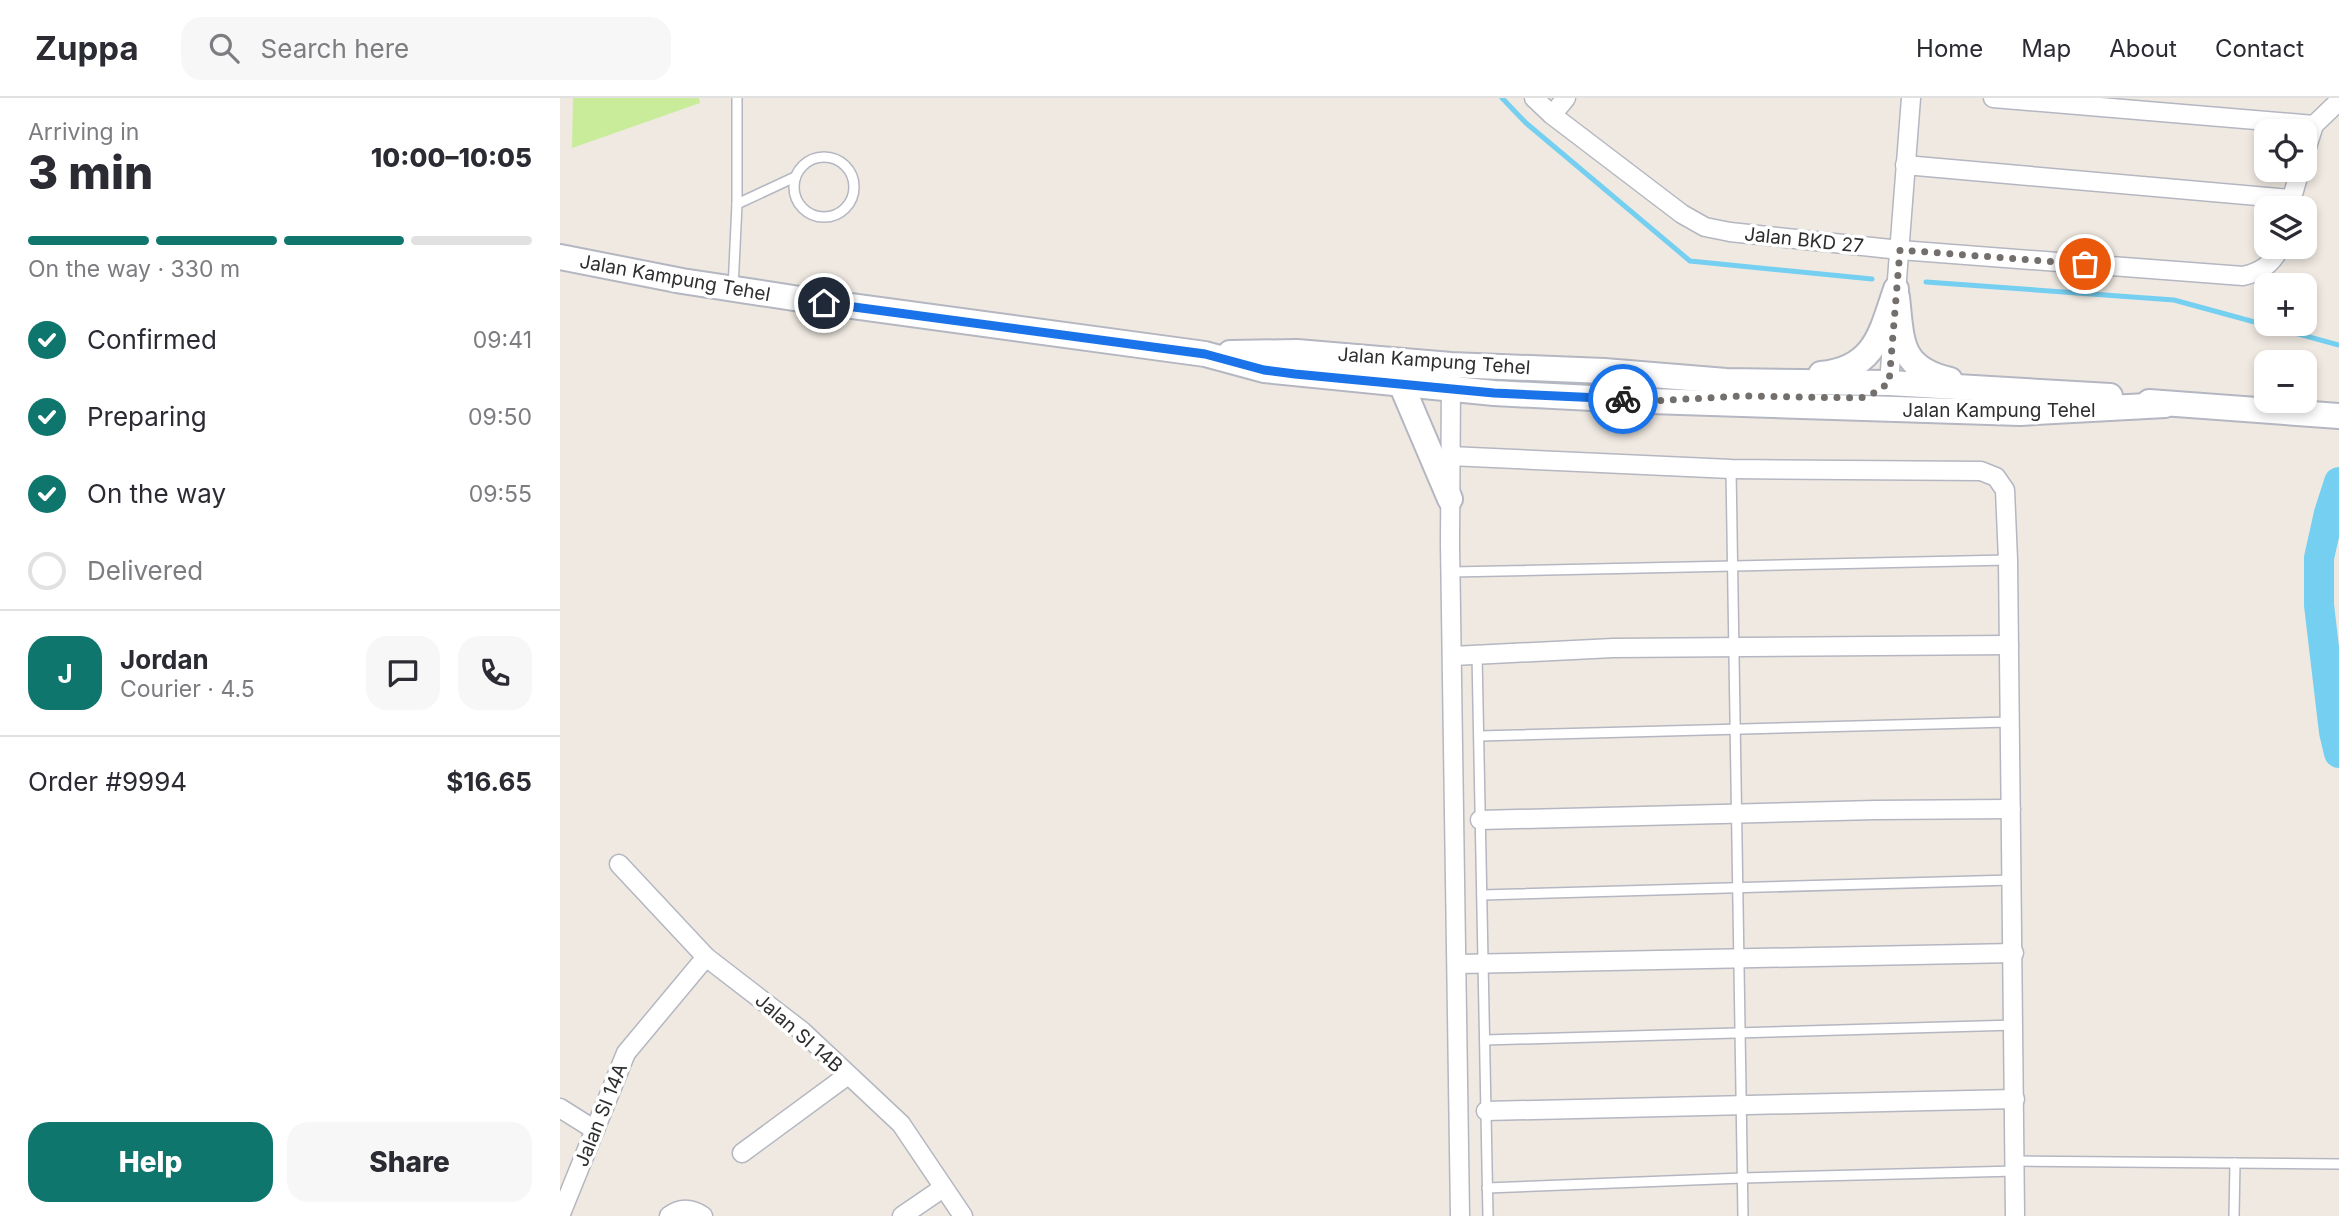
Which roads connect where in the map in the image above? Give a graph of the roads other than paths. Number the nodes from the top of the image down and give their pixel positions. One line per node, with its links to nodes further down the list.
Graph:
1 (737, 98): 13 (lane)
2 (1534, 98): 7 (street, Jalan BKD 27)
3 (1566, 98): 7 (street)
4 (1911, 98): 10 (street)
5 (1993, 98): 8 (street)
6 (2339, 101): 9 (street)
7 (1552, 116): 14 (street, Jalan BKD 27)
8 (2254, 120)
9 (2317, 122)
10 (1905, 165): 12 (street); 14 (street)
11 (795, 177): 11 (lane); 13 (lane)
12 (2254, 200)
13 (737, 204): 17 (lane)
14 (1900, 250): 16 (street, Jalan BKD 27); 18 (street)
15 (560, 257): 17 (main road, Jalan Kampung Tehel)
16 (2273, 259)
17 (733, 289): 19 (main road, Jalan Kampung Tehel)
18 (1896, 289): 21 (main road); 22 (street); 24 (main road)
19 (1205, 354): 20 (main road, Jalan Kampung Tehel); 23 (main road, Jalan Kampung Tehel)
20 (1451, 377): 21 (main road, Jalan Kampung Tehel); 23 (main road, Jalan Kampung Tehel); 25 (main road, Jalan Kampung Tehel); 29 (street)
21 (1726, 381): 22 (main road, Jalan Kampung Tehel)
22 (1889, 383): 24 (main road, Jalan Kampung Tehel); 25 (main road); 27 (main road)
23 (1401, 384): 31 (main road)
24 (2046, 392): 26 (main road, Jalan Kampung Tehel)
25 (1650, 401): 27 (main road, Jalan Kampung Tehel)
26 (2165, 405): 27 (main road, Jalan Kampung Tehel); 28 (main road, Jalan Kampung Tehel)
27 (2020, 413)
28 (2339, 416)
29 (1450, 456): 30 (street); 31 (street)
30 (1731, 469): 32 (street); 33 (lane)
31 (1450, 499): 34 (street)
32 (2008, 560): 33 (lane); 35 (street)
33 (1733, 565): 34 (lane); 36 (lane)
34 (1451, 572): 38 (street)
35 (2009, 645): 36 (street); 39 (street)
36 (1734, 646): 37 (street); 40 (lane)
37 (1477, 654): 38 (street); 41 (lane)
38 (1453, 656): 52 (street)
39 (2010, 722): 40 (lane); 42 (street)
40 (1736, 730): 41 (lane); 43 (lane)
41 (1479, 736): 44 (lane)
42 (2011, 809): 43 (street); 46 (street)
43 (1738, 813): 44 (street); 47 (lane)
44 (1480, 820): 48 (lane)
45 (619, 864): 50 (street, Jalan SI 14B)
46 (2012, 880): 47 (lane); 49 (street)
47 (1738, 887): 48 (lane); 51 (lane)
48 (1482, 895): 53 (lane)
49 (2014, 953): 51 (street); 54 (street)
50 (706, 957): 57 (street, Jalan SI 14B); 62 (street, Jalan SI 14A)
51 (1739, 959): 53 (street); 55 (lane)
52 (1457, 964): 53 (street); 75 (street)
53 (1483, 964): 56 (lane)
54 (2015, 1025): 55 (lane); 58 (street)
55 (1741, 1032): 56 (lane); 59 (lane)
56 (1485, 1040): 61 (lane)
57 (848, 1075): 63 (street); 68 (street, Jalan SI 14B)
58 (2015, 1099): 59 (street); 66 (street)
59 (1742, 1105): 61 (street); 67 (lane)
60 (560, 1108): 62 (street)
61 (1486, 1111): 69 (lane)
62 (595, 1130): 70 (street, Jalan SI 14A)
63 (742, 1153)
64 (2235, 1163): 65 (lane); 66 (lane); 79 (lane)
65 (2339, 1164)
66 (2016, 1166): 67 (lane); 78 (street)
67 (1743, 1178): 69 (lane); 77 (lane)
68 (943, 1188): 73 (street); 74 (street, Jalan SI 14B)
69 (1487, 1188): 76 (lane)
70 (560, 1216)
71 (669, 1216): 72 (street)
72 (703, 1216)
73 (902, 1216)
74 (962, 1216)
75 (1460, 1216)
76 (1488, 1216)
77 (1743, 1216)
78 (2015, 1216)
79 (2234, 1216)

